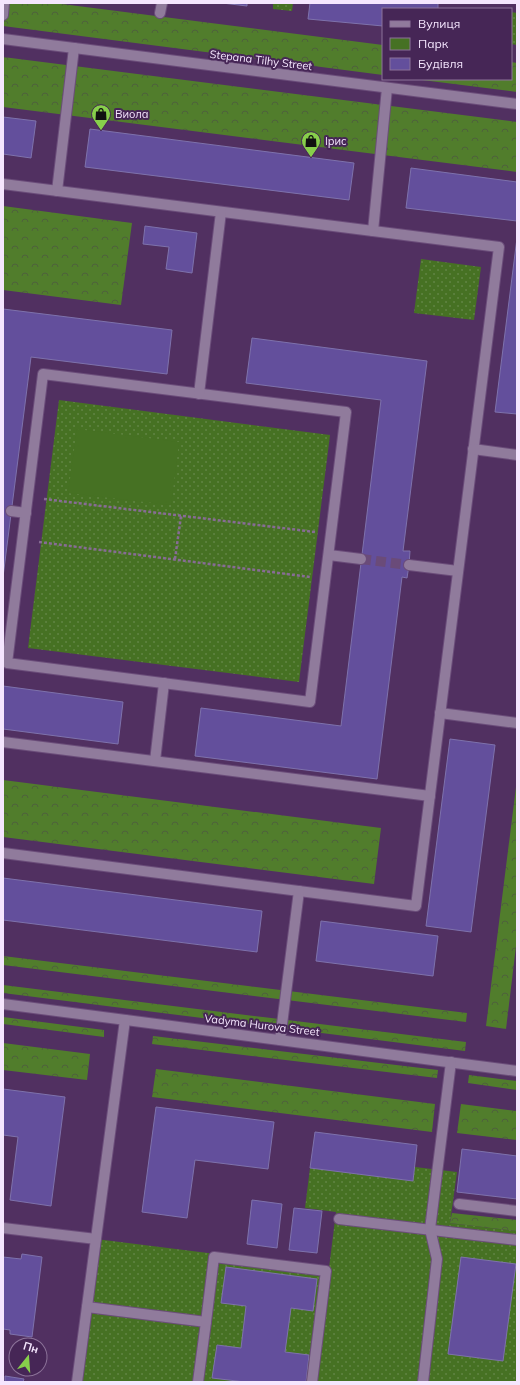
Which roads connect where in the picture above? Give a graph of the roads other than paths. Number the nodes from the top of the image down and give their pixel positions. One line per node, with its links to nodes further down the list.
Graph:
1 (4, 3): 2 (street)
2 (3, 14)
3 (3, 39): 4 (street, Stepana Tilhy Street)
4 (74, 48): 5 (street, Stepana Tilhy Street); 8 (street)
5 (387, 88): 6 (street, Stepana Tilhy Street); 10 (street)
6 (517, 104)
7 (3, 184): 8 (street)
8 (57, 191): 9 (street)
9 (222, 212): 10 (street); 11 (street)
10 (373, 231): 12 (street)
11 (199, 394): 15 (street); 16 (street)
12 (474, 449): 13 (street); 19 (street)
13 (517, 455)
14 (11, 511): 15 (street)
15 (26, 512): 20 (street)
16 (329, 555): 17 (street); 20 (street)
17 (362, 559)
18 (409, 565): 19 (street)
19 (458, 571): 21 (street)
20 (164, 683): 24 (street)
21 (440, 714): 22 (street); 25 (street)
22 (517, 723)
23 (3, 742): 24 (street)
24 (155, 761): 25 (street)
25 (430, 796): 27 (street)
26 (3, 853): 27 (street)
27 (299, 890): 30 (street)
28 (3, 1004): 29 (street, Vadyma Hurova Street)
29 (125, 1020): 30 (street, Vadyma Hurova Street); 38 (street)
30 (280, 1040): 31 (street, Vadyma Hurova Street)
31 (451, 1062): 32 (street, Vadyma Hurova Street); 37 (street)
32 (517, 1071)
33 (459, 1204): 34 (street)
34 (517, 1211)
35 (339, 1219): 37 (street)
36 (3, 1228): 38 (street)
37 (430, 1229): 39 (street); 45 (street)
38 (96, 1239): 40 (street)
39 (517, 1240)
40 (87, 1307): 41 (street); 42 (street)
41 (206, 1322): 43 (street); 44 (street)
42 (77, 1382)
43 (198, 1382)
44 (312, 1382)
45 (423, 1382)

